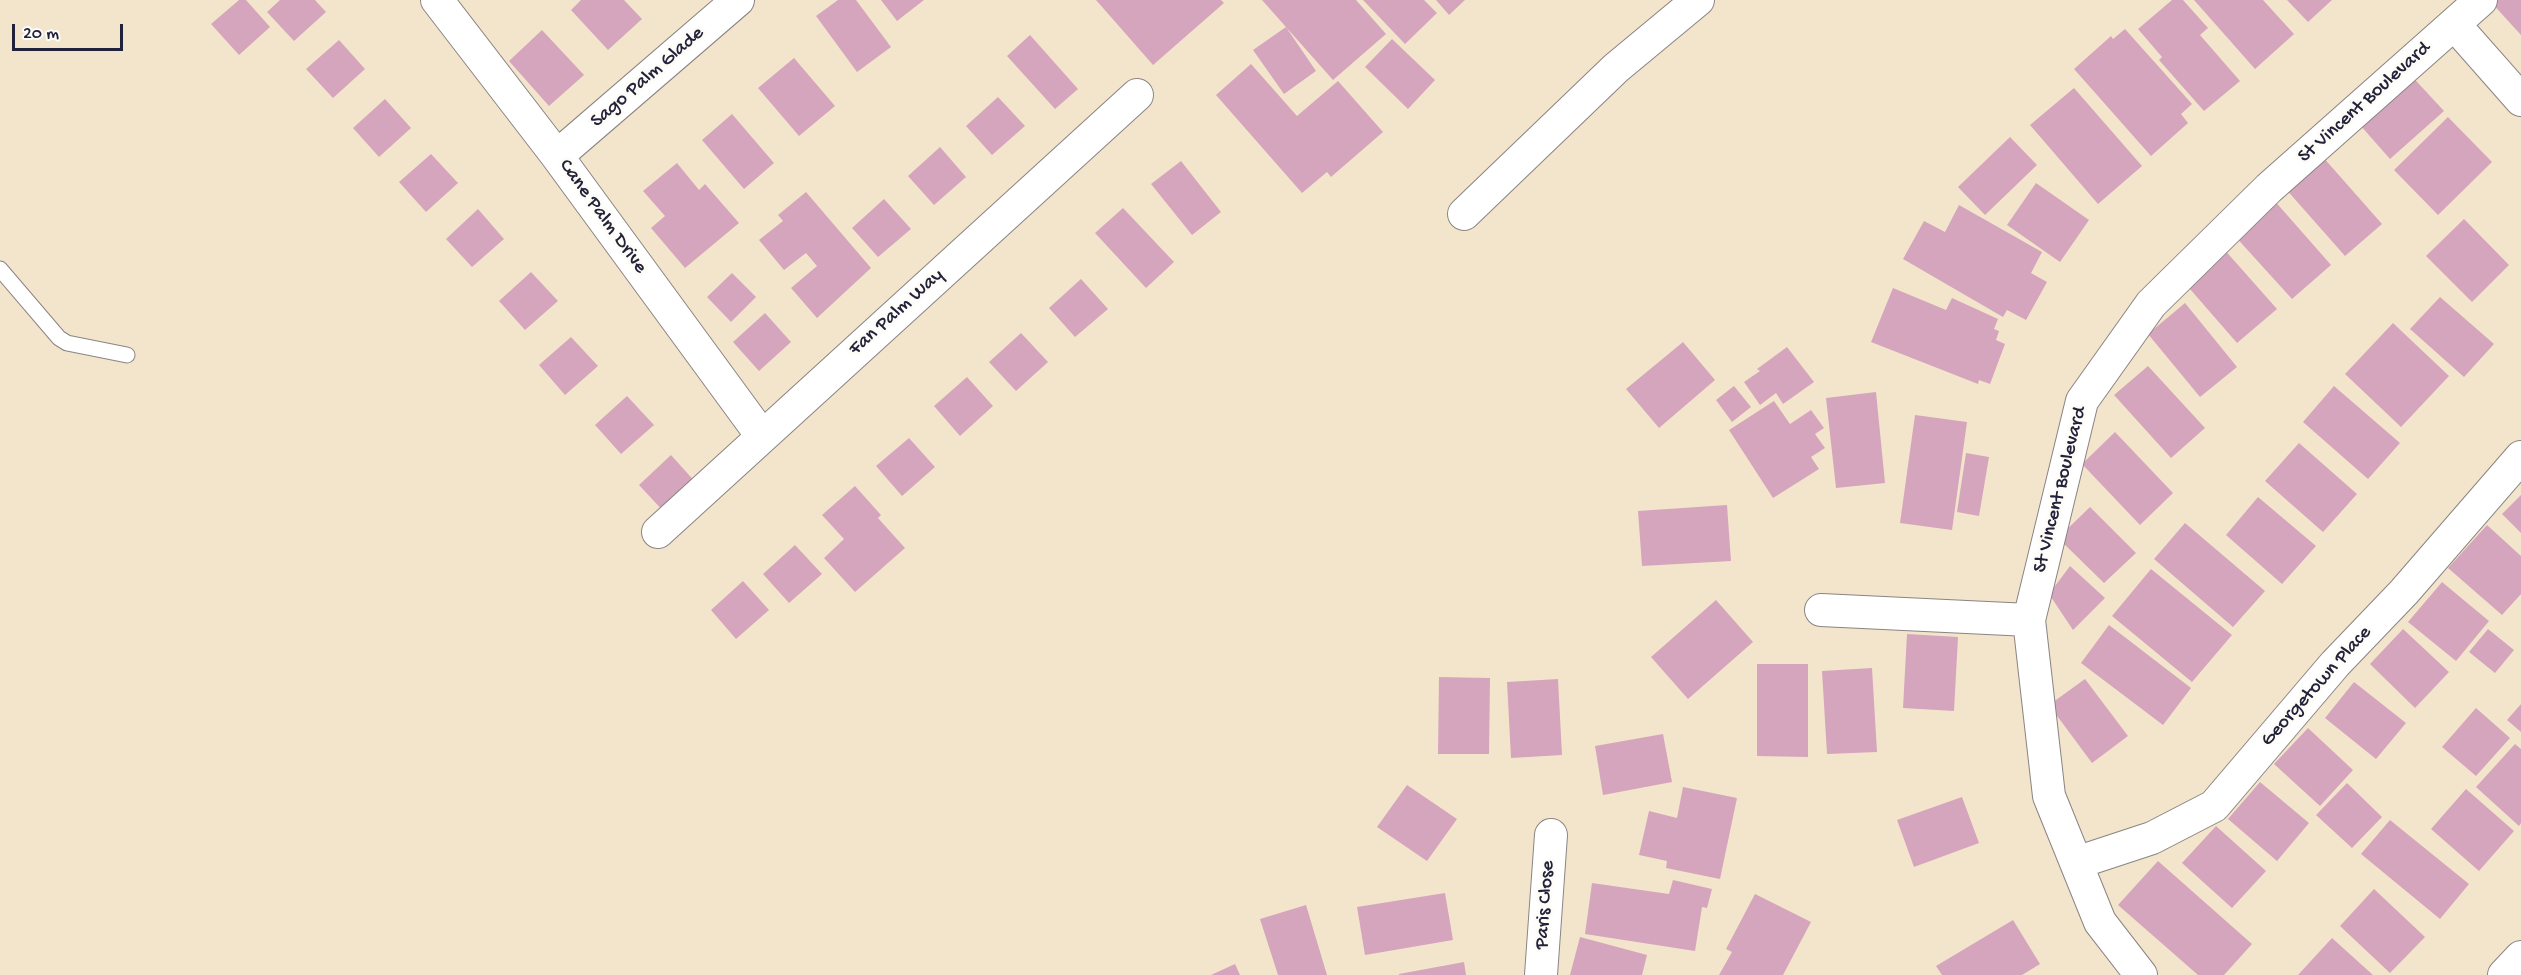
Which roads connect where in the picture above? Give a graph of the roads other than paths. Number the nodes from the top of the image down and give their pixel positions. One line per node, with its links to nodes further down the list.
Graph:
1 (437, 0): 8 (street, Cane Palm Drive)
2 (738, 0): 8 (street, Sago Palm Glade)
3 (1698, 0): 9 (street)
4 (2481, 0): 5 (street, St Vincent Boulevard)
5 (2454, 24): 7 (street); 16 (street, St Vincent Boulevard)
6 (1137, 95): 12 (street, Fan Palm Way)
7 (2521, 100)
8 (557, 156): 12 (street, Cane Palm Drive)
9 (1464, 214)
10 (0, 269): 11 (lane)
11 (127, 355)
12 (762, 436): 14 (street, Fan Palm Way)
13 (2521, 457): 18 (street, Georgetown Place)
14 (658, 532)
15 (1821, 610): 16 (street)
16 (2029, 620): 18 (street, St Vincent Boulevard)
17 (1551, 835): 20 (street, Paris Close)
18 (2076, 862): 21 (street, St Vincent Boulevard)
19 (2521, 957): 22 (street)
20 (1541, 975)
21 (2141, 975)
22 (2504, 975)

